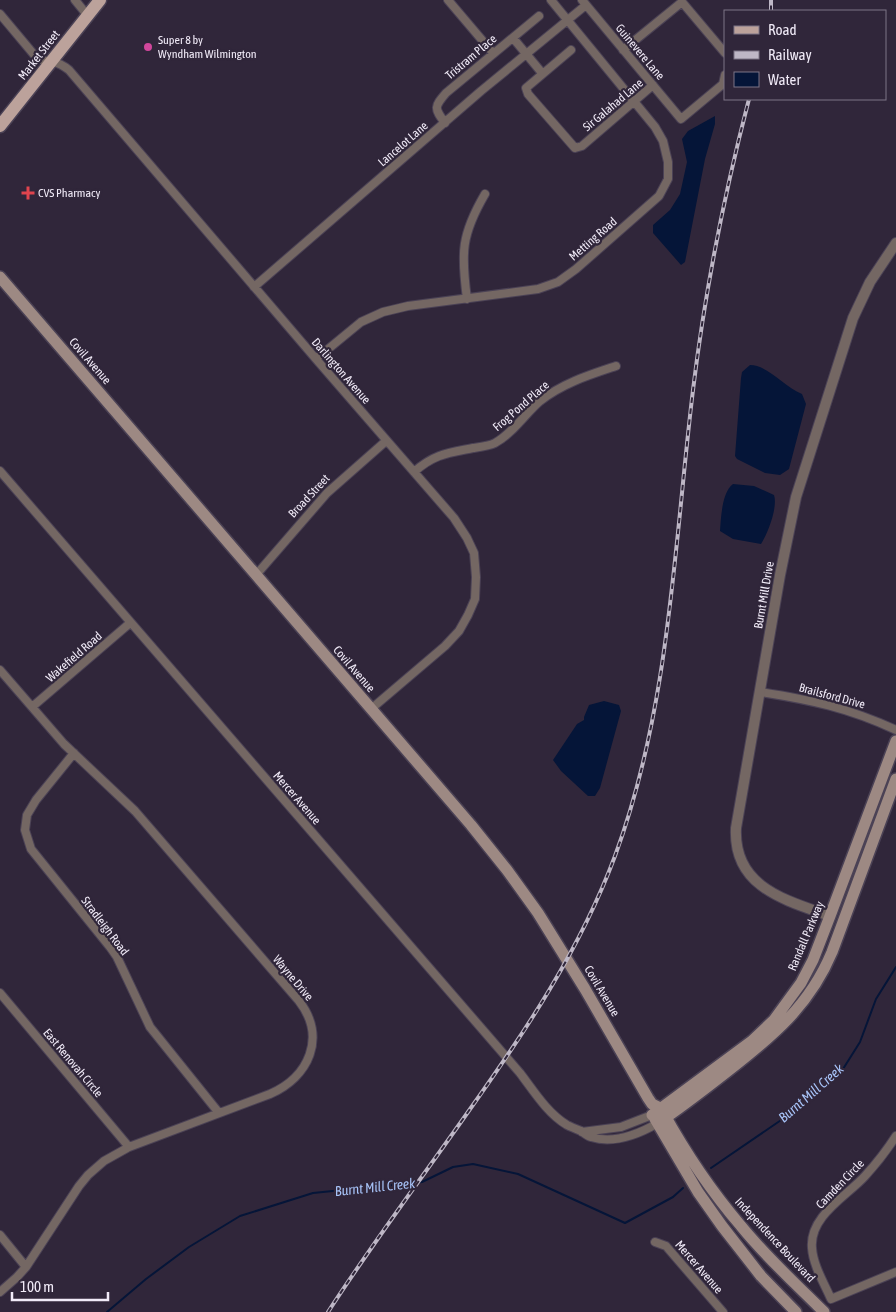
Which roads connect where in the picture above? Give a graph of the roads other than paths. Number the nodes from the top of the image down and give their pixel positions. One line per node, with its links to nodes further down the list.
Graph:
1 (75, 0): 8 (street)
2 (100, 0): 8 (main road, Market Street)
3 (448, 0): 15 (street)
4 (551, 0): 10 (street, Metting Road)
5 (682, 1): 13 (street); 14 (street)
6 (584, 2): 10 (street, Lancelot Lane); 13 (street, Guinevere Lane)
7 (0, 14): 17 (street, Darlington Avenue)
8 (88, 16): 17 (main road, Market Street)
9 (539, 16): 11 (street, Tristram Place)
10 (567, 20): 16 (street, Lancelot Lane); 21 (street, Metting Road)
11 (513, 38): 15 (street, Tristram Place); 16 (street)
12 (570, 50): 18 (street, Sir Galahad Lane)
13 (623, 50): 20 (street, Guinevere Lane)
14 (724, 52)
15 (493, 53): 23 (street, Tristram Place)
16 (526, 54): 18 (street); 23 (street, Lancelot Lane)
17 (52, 61): 22 (main road, Market Street); 27 (street, Darlington Avenue)
18 (542, 73): 21 (street, Sir Galahad Lane)
19 (724, 80): 20 (street, Guinevere Lane)
20 (653, 85): 21 (street, Sir Galahad Lane)
21 (634, 101): 28 (street, Metting Road)
22 (1, 121)
23 (445, 123): 27 (street, Lancelot Lane)
24 (485, 194): 28 (street)
25 (896, 243): 37 (street, Burnt Mill Drive)
26 (0, 277): 34 (main road, Covil Avenue)
27 (254, 287): 29 (street, Darlington Avenue)
28 (467, 299): 29 (street, Metting Road)
29 (316, 359): 31 (street, Darlington Avenue)
30 (616, 366): 33 (street, Frog Pond Place)
31 (386, 441): 33 (street, Darlington Avenue); 34 (street, Broad Street)
32 (0, 471): 35 (street, Mercer Avenue)
33 (414, 472): 39 (street, Darlington Avenue)
34 (256, 575): 39 (main road, Covil Avenue)
35 (130, 623): 38 (street, Wakefield Road); 48 (street, Mercer Avenue)
36 (0, 670): 38 (street, Wayne Drive)
37 (760, 692): 40 (street, Brailsford Drive); 44 (street, Burnt Mill Drive)
38 (32, 708): 42 (street, Wayne Drive)
39 (371, 709): 48 (main road, Covil Avenue)
40 (896, 730)
41 (896, 741): 44 (main road, Randall Parkway)
42 (74, 753): 47 (street, Stradleigh Road); 47 (street, Wayne Drive)
43 (896, 779): 45 (main road)
44 (830, 916): 45 (street); 48 (main road, Randall Parkway)
45 (843, 922): 48 (main road)
46 (0, 993): 50 (street, East Renovah Circle)
47 (219, 1113): 50 (street, Wayne Drive)
48 (658, 1114): 57 (main road); 58 (main road, Independence Boulevard)
49 (896, 1136): 54 (street, Camden Circle)
50 (129, 1147): 53 (street, Wayne Drive)
51 (0, 1235): 53 (street)
52 (655, 1242): 56 (street, Mercer Avenue)
53 (26, 1267): 55 (street, Wayne Drive)
54 (896, 1272)
55 (0, 1292)
56 (723, 1312)
57 (796, 1312)
58 (824, 1312)

